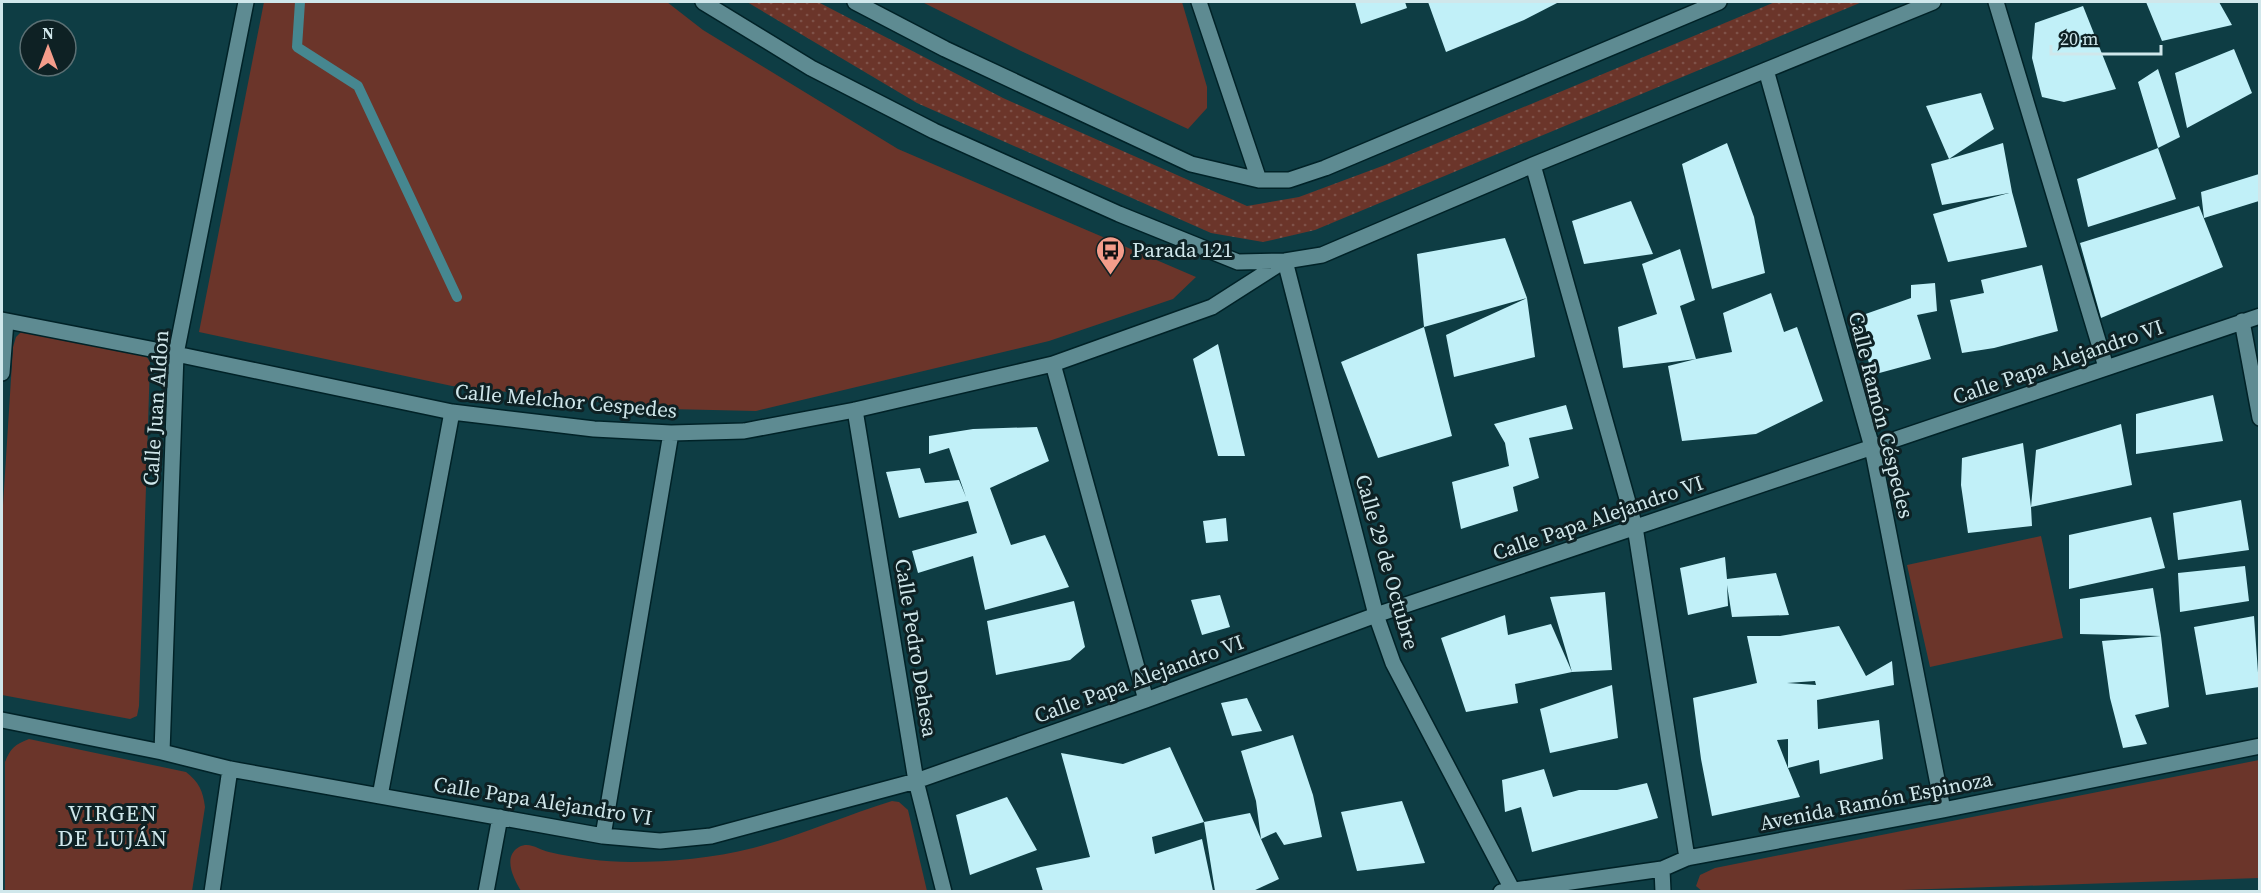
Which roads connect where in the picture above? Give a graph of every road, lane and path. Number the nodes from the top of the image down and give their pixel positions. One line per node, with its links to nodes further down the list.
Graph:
1 (246, 2): 15 (street, Calle Juan Aldon)
2 (704, 2): 11 (street)
3 (855, 2): 10 (street)
4 (1199, 2): 10 (street)
5 (1719, 2): 10 (street)
6 (1933, 2): 8 (street)
7 (1996, 2): 17 (street)
8 (1766, 70): 9 (street); 23 (street, Calle Ramón Céspedes)
9 (1533, 165): 11 (street); 24 (street)
10 (1259, 180)
11 (1285, 261): 16 (street, Calle Melchor Cespedes); 25 (street, Calle 29 de Octubre)
12 (2259, 316): 14 (street, Calle Papa Alejandro VI)
13 (4, 321): 15 (street, Calle Melchor Cespedes); 18 (street)
14 (2242, 321): 17 (street, Calle Papa Alejandro VI); 21 (street)
15 (176, 354): 20 (street, Calle Melchor Cespedes); 29 (street, Calle Juan Aldon)
16 (1053, 364): 19 (street, Calle Melchor Cespedes); 26 (street)
17 (2106, 367): 23 (street, Calle Papa Alejandro VI)
18 (2, 373)
19 (855, 410): 22 (street, Calle Melchor Cespedes); 31 (street, Calle Pedro Dehesa)
20 (452, 412): 22 (street, Calle Melchor Cespedes); 32 (street)
21 (2259, 418)
22 (671, 433): 35 (street)
23 (1872, 447): 24 (street, Calle Papa Alejandro VI); 33 (street, Calle Ramón Céspedes)
24 (1635, 527): 25 (street, Calle Papa Alejandro VI); 36 (street)
25 (1376, 615): 26 (street, Calle Papa Alejandro VI); 38 (street, Calle 29 de Octubre)
26 (1146, 700): 31 (street, Calle Papa Alejandro VI)
27 (2, 720): 29 (street, Calle Papa Alejandro VI)
28 (2259, 746): 33 (street, Avenida Ramón Espinoza)
29 (162, 752): 30 (street, Calle Papa Alejandro VI)
30 (230, 769): 32 (street, Calle Papa Alejandro VI); 39 (street)
31 (916, 781): 35 (street, Calle Papa Alejandro VI); 41 (street, Calle Pedro Dehesa)
32 (380, 796): 34 (street, Calle Papa Alejandro VI)
33 (1943, 810): 36 (street, Avenida Ramón Espinoza)
34 (500, 817): 35 (street, Calle Papa Alejandro VI); 40 (street)
35 (603, 836)
36 (1687, 858): 37 (street, Avenida Ramón Espinoza)
37 (1662, 869): 38 (street, Avenida Ramón Espinoza); 42 (street)
38 (1506, 890)
39 (212, 891)
40 (486, 891)
41 (944, 891)
42 (1663, 891)

